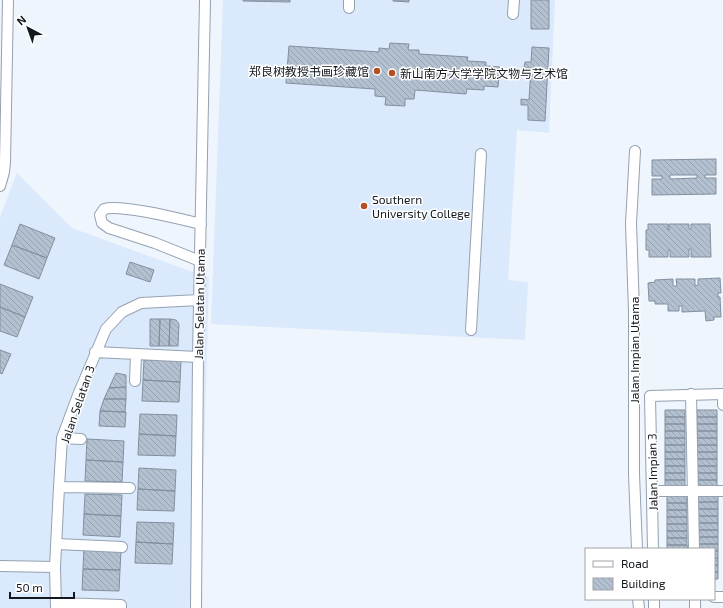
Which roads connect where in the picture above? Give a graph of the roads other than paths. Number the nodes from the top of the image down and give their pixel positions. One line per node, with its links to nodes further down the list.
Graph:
1 (8, 0): 7 (street)
2 (205, 0): 8 (street, Jalan Selatan Utama)
3 (514, 0): 4 (street)
4 (513, 14)
5 (635, 151): 28 (street, Jalan Impian Utama)
6 (481, 154): 11 (street)
7 (0, 186)
8 (201, 224): 9 (street, Jalan Selatan Utama); 9 (street)
9 (200, 261): 10 (street, Jalan Selatan Utama)
10 (199, 300): 12 (street, Jalan Selatan 3); 14 (street, Jalan Selatan Utama)
11 (471, 330)
12 (95, 352): 13 (street); 19 (street, Jalan Selatan 3)
13 (136, 355): 14 (street); 15 (street)
14 (198, 357): 36 (street, Jalan Selatan Utama)
15 (135, 381)
16 (691, 394): 17 (street); 23 (street, Jalan Impian 3); 24 (street)
17 (723, 394): 18 (street)
18 (723, 405)
19 (62, 438): 20 (street); 21 (street, Jalan Selatan 3)
20 (81, 439)
21 (58, 487): 22 (street); 26 (street, Jalan Selatan 3)
22 (130, 488)
23 (652, 491): 24 (street); 29 (street, Jalan Impian 3)
24 (693, 491): 25 (street); 30 (street)
25 (723, 491)
26 (57, 544): 27 (street); 32 (street, Jalan Selatan 3)
27 (122, 547)
28 (637, 548)
29 (653, 548)
30 (694, 548)
31 (0, 566): 32 (street)
32 (56, 566): 33 (street, Jalan Selatan 3)
33 (57, 605): 34 (street)
34 (75, 606): 35 (street)
35 (121, 608)
36 (196, 608)

